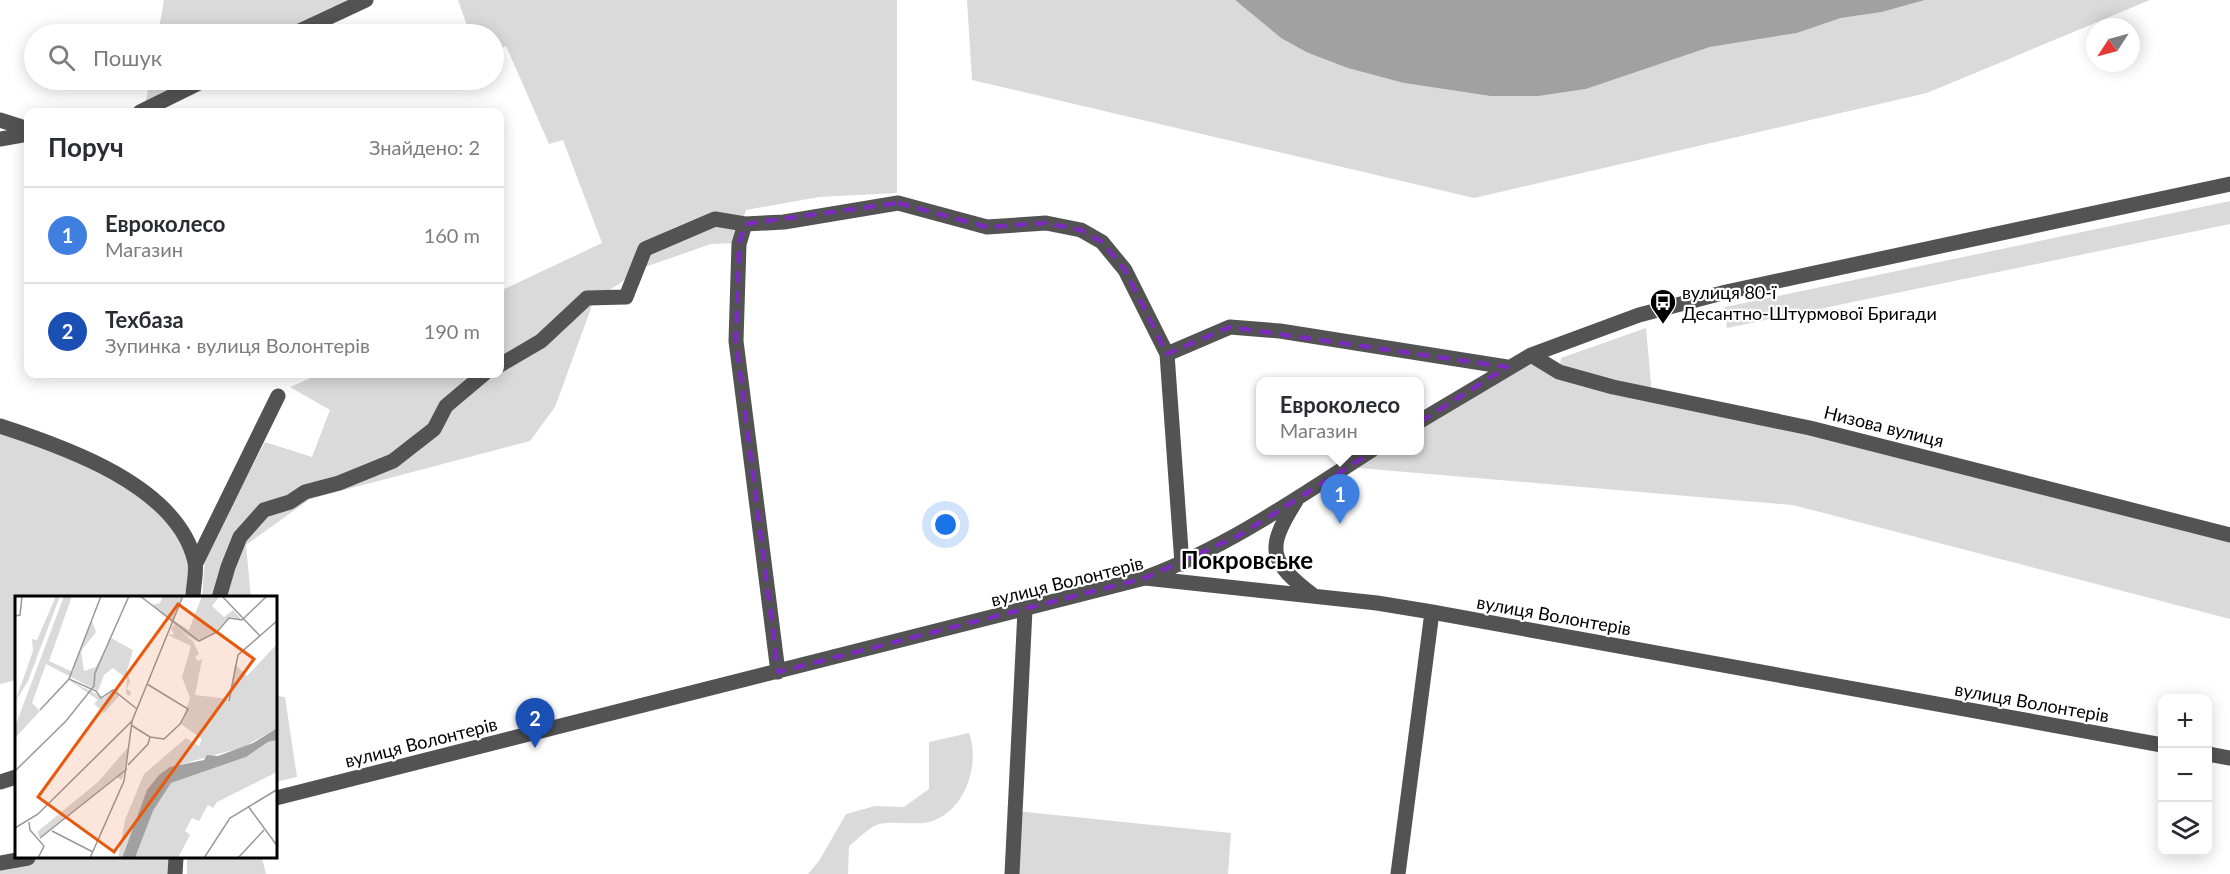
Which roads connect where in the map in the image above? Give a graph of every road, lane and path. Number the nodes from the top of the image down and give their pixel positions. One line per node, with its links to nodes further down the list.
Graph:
1 (366, 0): 2 (street)
2 (314, 24)
3 (185, 90): 4 (street)
4 (148, 108)
5 (0, 120): 6 (street)
6 (24, 128)
7 (24, 135): 8 (street)
8 (0, 139)
9 (2230, 184): 12 (street)
10 (745, 225): 11 (street); 13 (street); 30 (street)
11 (1167, 354): 14 (street); 23 (street)
12 (1531, 355): 14 (street); 21 (street, Низова вулиця)
13 (504, 363)
14 (1507, 367): 17 (street)
15 (479, 378): 26 (street)
16 (278, 396): 22 (street)
17 (1424, 418)
18 (0, 426): 22 (street)
19 (1364, 455): 20 (street)
20 (1299, 496): 23 (street); 27 (street)
21 (2230, 535)
22 (196, 563): 25 (street)
23 (1182, 564): 24 (street)
24 (1145, 578): 27 (street, вулиця Волонтерів); 28 (street, вулиця Волонтерів)
25 (193, 596)
26 (220, 596)
27 (1314, 596): 29 (street, вулиця Волонтерів)
28 (1025, 610): 30 (street, вулиця Волонтерів); 41 (street)
29 (1432, 612): 31 (street, вулиця Волонтерів); 42 (street)
30 (778, 672): 36 (street, вулиця Волонтерів)
31 (2158, 744)
32 (2212, 755): 33 (street)
33 (2230, 758)
34 (15, 777): 35 (street)
35 (0, 782)
36 (278, 797)
37 (22, 859): 39 (street)
38 (176, 859): 40 (street)
39 (0, 863)
40 (175, 874)
41 (1012, 874)
42 (1398, 874)

